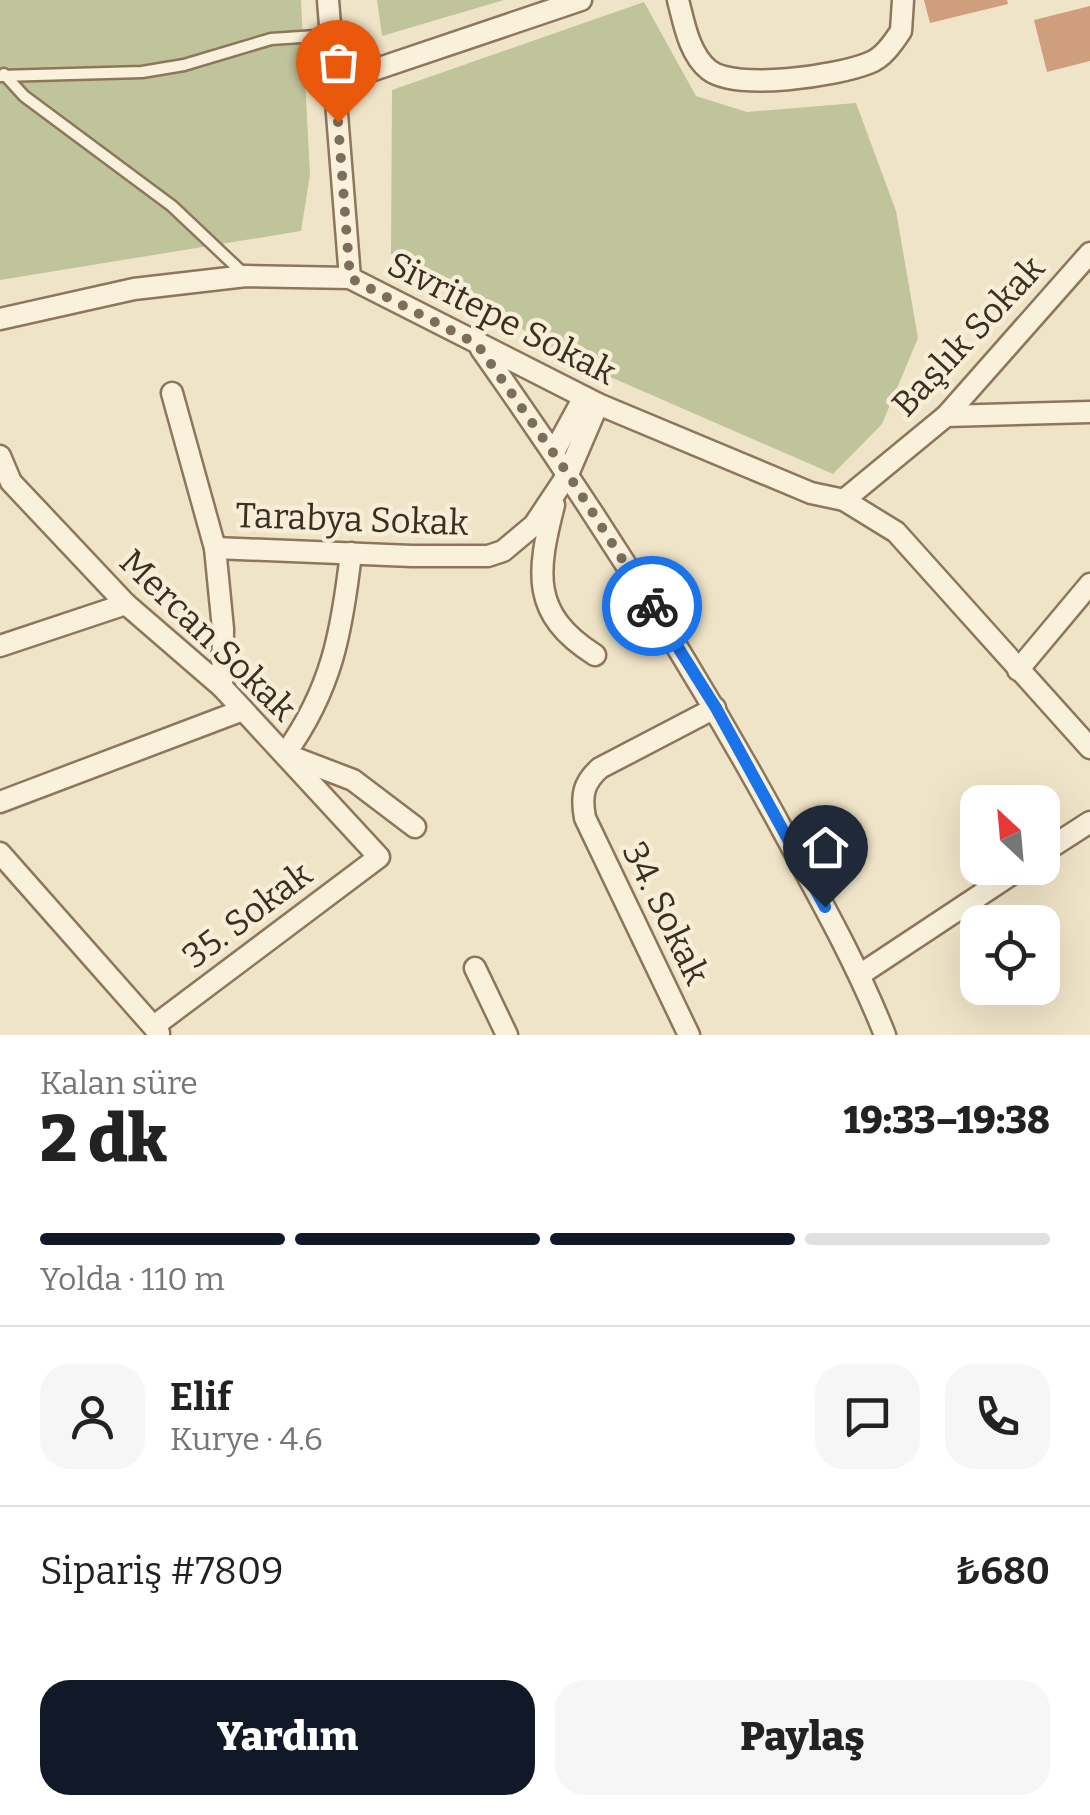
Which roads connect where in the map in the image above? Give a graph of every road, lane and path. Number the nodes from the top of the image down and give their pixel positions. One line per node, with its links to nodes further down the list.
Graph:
1 (328, 0): 5 (street)
2 (581, 0): 7 (street)
3 (678, 0): 4 (street)
4 (903, 0)
5 (331, 35): 6 (lane); 7 (street)
6 (2, 75): 9 (lane)
7 (335, 83): 10 (street)
8 (1090, 253): 16 (street, Başlık Sokak)
9 (246, 276): 10 (street, Sivritepe Sokak); 11 (street, Sivritepe Sokak)
10 (350, 278): 12 (street, Sivritepe Sokak)
11 (0, 319)
12 (477, 344): 14 (street, Sivritepe Sokak); 17 (street)
13 (172, 393): 22 (street)
14 (591, 401): 17 (street); 19 (street); 21 (street, Sivritepe Sokak)
15 (1090, 412): 16 (street)
16 (946, 416): 21 (street, Başlık Sokak)
17 (554, 452): 19 (street)
18 (0, 456): 20 (street, Mercan Sokak)
19 (563, 481): 23 (street, Tarabya Sokak); 27 (street); 30 (street)
20 (5, 484): 25 (street, Mercan Sokak)
21 (844, 500): 28 (street, Sivritepe Sokak)
22 (215, 548): 23 (street, Tarabya Sokak); 29 (street)
23 (352, 553): 33 (street)
24 (1090, 584): 28 (street)
25 (126, 604): 26 (street); 29 (street, Mercan Sokak)
26 (0, 646)
27 (595, 655)
28 (1018, 670): 32 (street, Sivritepe Sokak)
29 (222, 687): 31 (street, Mercan Sokak)
30 (716, 708): 42 (street); 45 (street, 34. Sokak)
31 (243, 710): 33 (street, Mercan Sokak); 34 (street)
32 (1090, 748)
33 (285, 754): 36 (street); 39 (street, Mercan Sokak)
34 (0, 802)
35 (1090, 822): 37 (street)
36 (415, 827)
37 (1060, 841)
38 (0, 853): 43 (street)
39 (378, 856): 43 (street, 35. Sokak)
40 (995, 885): 42 (street)
41 (475, 968): 44 (street)
42 (861, 974): 46 (street)
43 (157, 1030)
44 (507, 1035)
45 (688, 1035)
46 (886, 1035)

